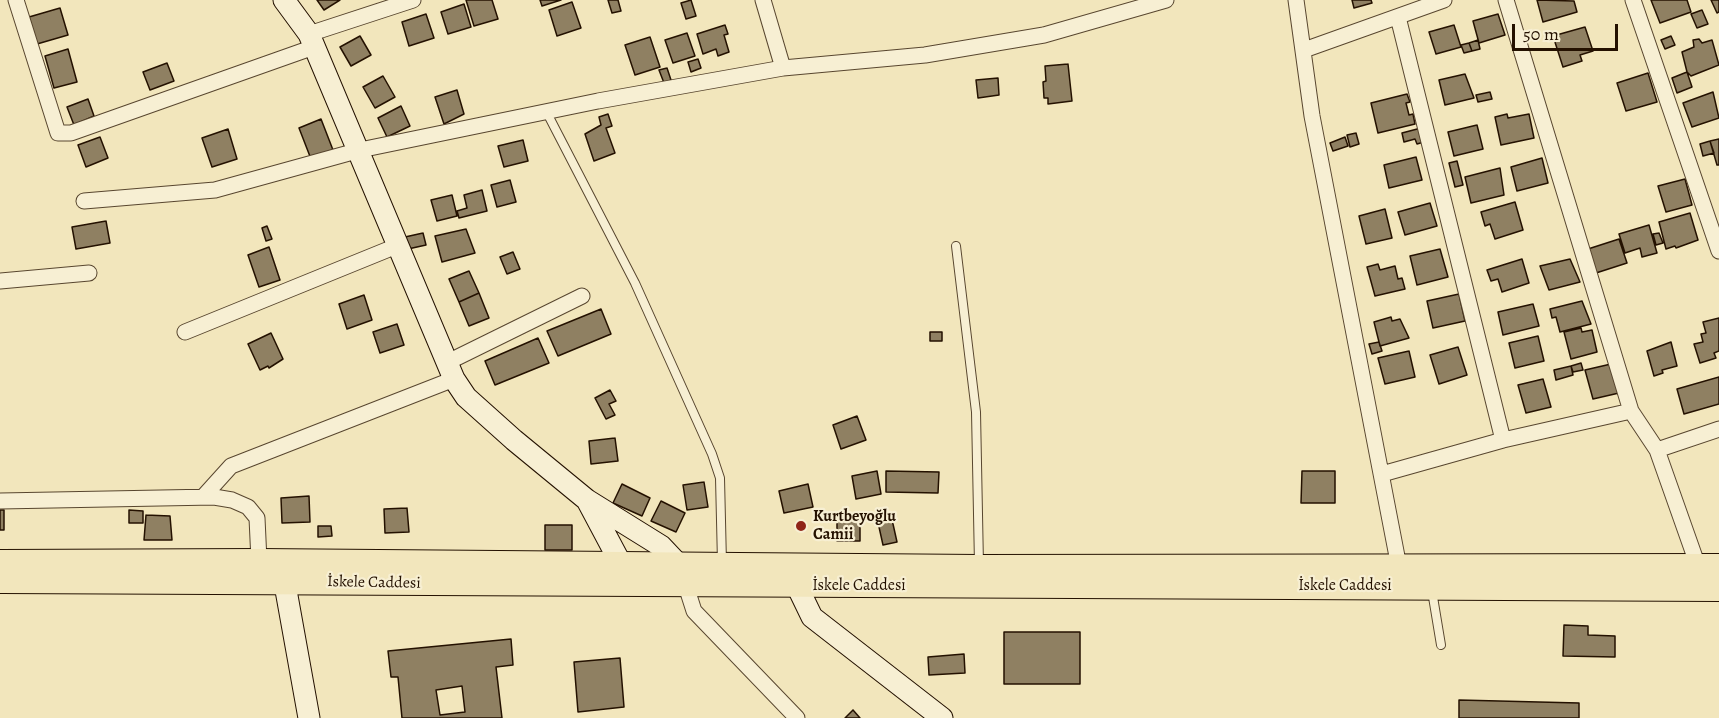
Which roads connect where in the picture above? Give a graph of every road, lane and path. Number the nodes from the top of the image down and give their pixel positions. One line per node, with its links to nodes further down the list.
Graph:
1 (16, 0): 11 (street)
2 (284, 0): 11 (street)
3 (413, 0): 11 (street)
4 (763, 0): 13 (street)
5 (1166, 0): 13 (street)
6 (1296, 0): 12 (street)
7 (1444, 0): 10 (street)
8 (1506, 0): 25 (street)
9 (1633, 0): 19 (street)
10 (1398, 17): 12 (street); 27 (street)
11 (312, 40): 15 (street)
12 (1304, 50): 29 (street)
13 (783, 68): 14 (street)
14 (546, 111): 15 (street); 35 (lane)
15 (360, 150): 16 (street); 17 (street)
16 (84, 201)
17 (399, 244): 23 (street); 24 (street)
18 (956, 246): 37 (lane)
19 (1719, 251)
20 (89, 273): 21 (street)
21 (0, 281)
22 (582, 296): 24 (street)
23 (185, 332)
24 (451, 370): 30 (street); 31 (street)
25 (1631, 411): 27 (street); 28 (street)
26 (1719, 429): 28 (street)
27 (1503, 440): 29 (street)
28 (1657, 450): 36 (street)
29 (1382, 474): 40 (street)
30 (203, 497): 32 (street); 38 (street)
31 (587, 500): 34 (street); 39 (street)
32 (0, 501)
33 (0, 562): 38 (main road)
34 (621, 564): 38 (main road); 39 (main road)
35 (722, 565): 37 (main road); 39 (main road)
36 (1708, 566): 41 (main road)
37 (980, 567): 40 (main road)
38 (275, 568): 39 (main road, İskele Caddesi); 42 (main road, İskele Caddesi); 46 (street)
39 (682, 575): 43 (main road, İskele Caddesi); 47 (street)
40 (1400, 576): 41 (main road, İskele Caddesi); 43 (main road, İskele Caddesi)
41 (1428, 576): 44 (main road, İskele Caddesi); 45 (lane)
42 (0, 581)
43 (797, 586): 48 (street)
44 (1719, 589)
45 (1441, 645)
46 (309, 718)
47 (797, 718)
48 (942, 718)

